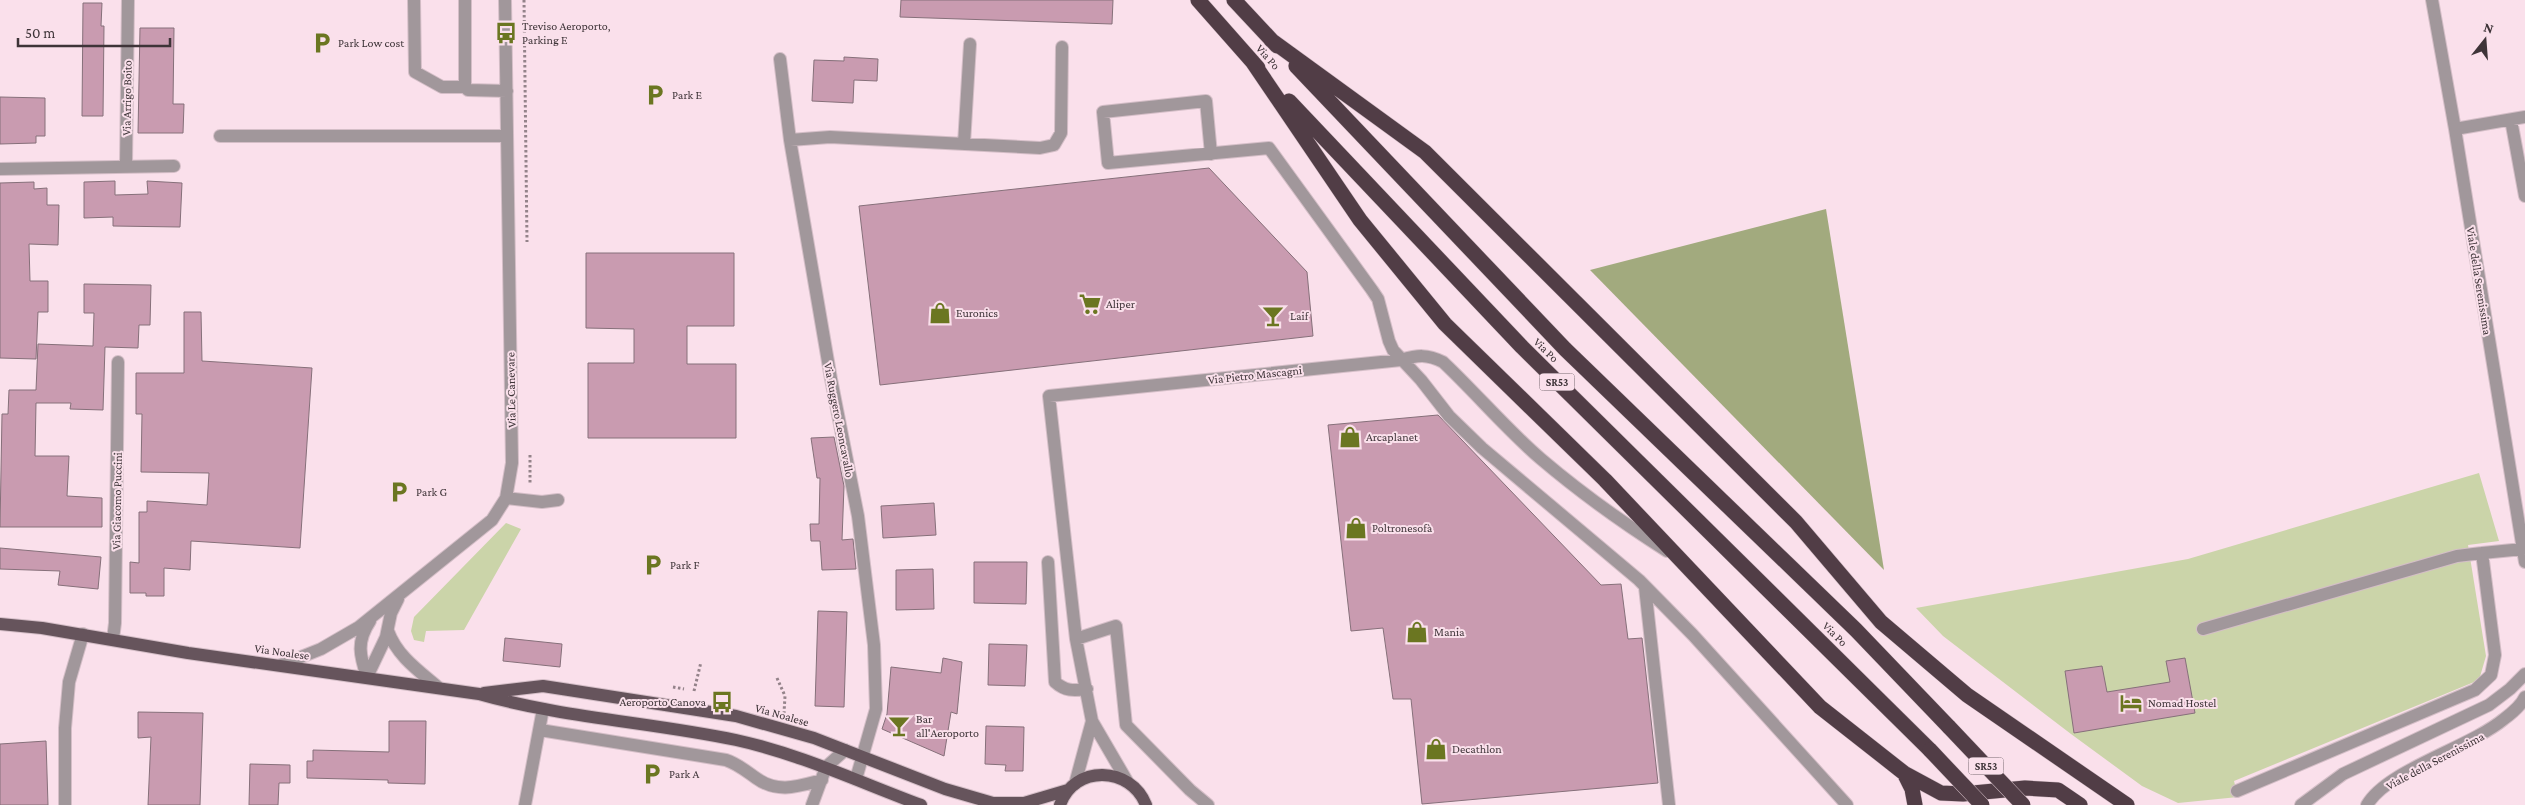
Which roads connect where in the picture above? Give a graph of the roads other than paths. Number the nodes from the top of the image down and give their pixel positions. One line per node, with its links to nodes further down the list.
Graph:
1 (128, 0): 23 (street, Via Arrigo Boito)
2 (414, 0): 13 (street)
3 (465, 0): 13 (street)
4 (505, 0): 14 (street, Via Le Canevare)
5 (1198, 0): 12 (highway, Via Po / SR53)
6 (1234, 0): 8 (highway, Via Po / SR53)
7 (2432, 0): 17 (street, Viale della Serenissima)
8 (1271, 40): 75 (highway, Via Po / SR53, bridge); 77 (highway)
9 (970, 44): 21 (street)
10 (1062, 47): 21 (street)
11 (780, 59): 20 (street, Via Ruggero Leoncavallo)
12 (1252, 61): 32 (highway); 74 (highway, Via Po / SR53, bridge)
13 (465, 87): 14 (street)
14 (507, 91): 19 (street, Via Le Canevare)
15 (2525, 117): 16 (street)
16 (2510, 120): 17 (street); 26 (street)
17 (2456, 129): 30 (street, Viale della Serenissima)
18 (220, 136): 19 (street)
19 (507, 136): 29 (street, Via Le Canevare)
20 (790, 140): 21 (street); 55 (street, Via Ruggero Leoncavallo)
21 (964, 144)
22 (1211, 154): 22 (street); 27 (street)
23 (126, 166): 24 (street); 25 (street)
24 (174, 166)
25 (0, 169)
26 (2525, 196)
27 (1401, 360): 32 (street, Via Pietro Mascagni); 35 (street); 42 (street, Via Pietro Mascagni)
28 (118, 362): 43 (street, Via Giacomo Puccini)
29 (507, 493): 29 (street); 36 (street, Via Le Canevare)
30 (2523, 548): 31 (street); 34 (street, Viale della Serenissima)
31 (2482, 554): 39 (street); 62 (street)
32 (1681, 559): 57 (highway)
33 (1048, 562): 48 (street)
34 (2525, 562)
35 (1645, 586): 71 (street); 72 (street)
36 (400, 596): 37 (street, Via Le Canevare); 40 (street, Via Le Canevare)
37 (372, 617): 44 (street, Via Le Canevare); 46 (street, Via Le Canevare)
38 (0, 624): 41 (main road, Via Noalese)
39 (2203, 629)
40 (388, 631): 46 (street, Via Le Canevare); 47 (street)
41 (82, 634): 43 (main road, Via Noalese); 65 (street)
42 (1076, 638): 48 (street, Via Pietro Mascagni); 70 (street)
43 (113, 639): 44 (main road, Via Noalese)
44 (281, 666): 46 (main road, Via Noalese)
45 (2525, 674): 78 (street)
46 (367, 677): 47 (main road, Via Noalese)
47 (439, 688): 49 (main road, Via Noalese)
48 (1086, 689): 52 (street, Via Pietro Mascagni)
49 (479, 694): 51 (main road, Via Noalese); 54 (main road, Via Noalese)
50 (2525, 696): 79 (street, Viale della Serenissima)
51 (543, 709): 53 (street); 56 (main road, Via Noalese)
52 (1092, 721): 60 (street, Via Pietro Mascagni); 61 (street, Via Pietro Mascagni)
53 (540, 730): 59 (street); 66 (street)
54 (846, 750): 55 (main road, Via Noalese); 56 (street)
55 (863, 757): 58 (street, Via Ruggero Leoncavallo); 61 (main road, Via Noalese)
56 (826, 767): 58 (main road, Via Noalese); 59 (street)
57 (1904, 773): 73 (highway); 76 (highway)
58 (856, 779): 68 (main road, Via Noalese)
59 (822, 780): 63 (street); 67 (street)
60 (1127, 781): 61 (main road, Via Noalese); 64 (main road)
61 (1071, 787): 69 (main road)
62 (2237, 791)
63 (783, 796)
64 (1146, 804)
65 (65, 805)
66 (525, 805)
67 (812, 805)
68 (921, 805)
69 (1060, 805)
70 (1208, 805)
71 (1668, 805)
72 (1847, 805)
73 (1915, 805)
74 (1982, 805)
75 (2023, 805)
76 (2080, 805)
77 (2127, 805)
78 (2301, 805)
79 (2367, 805)

